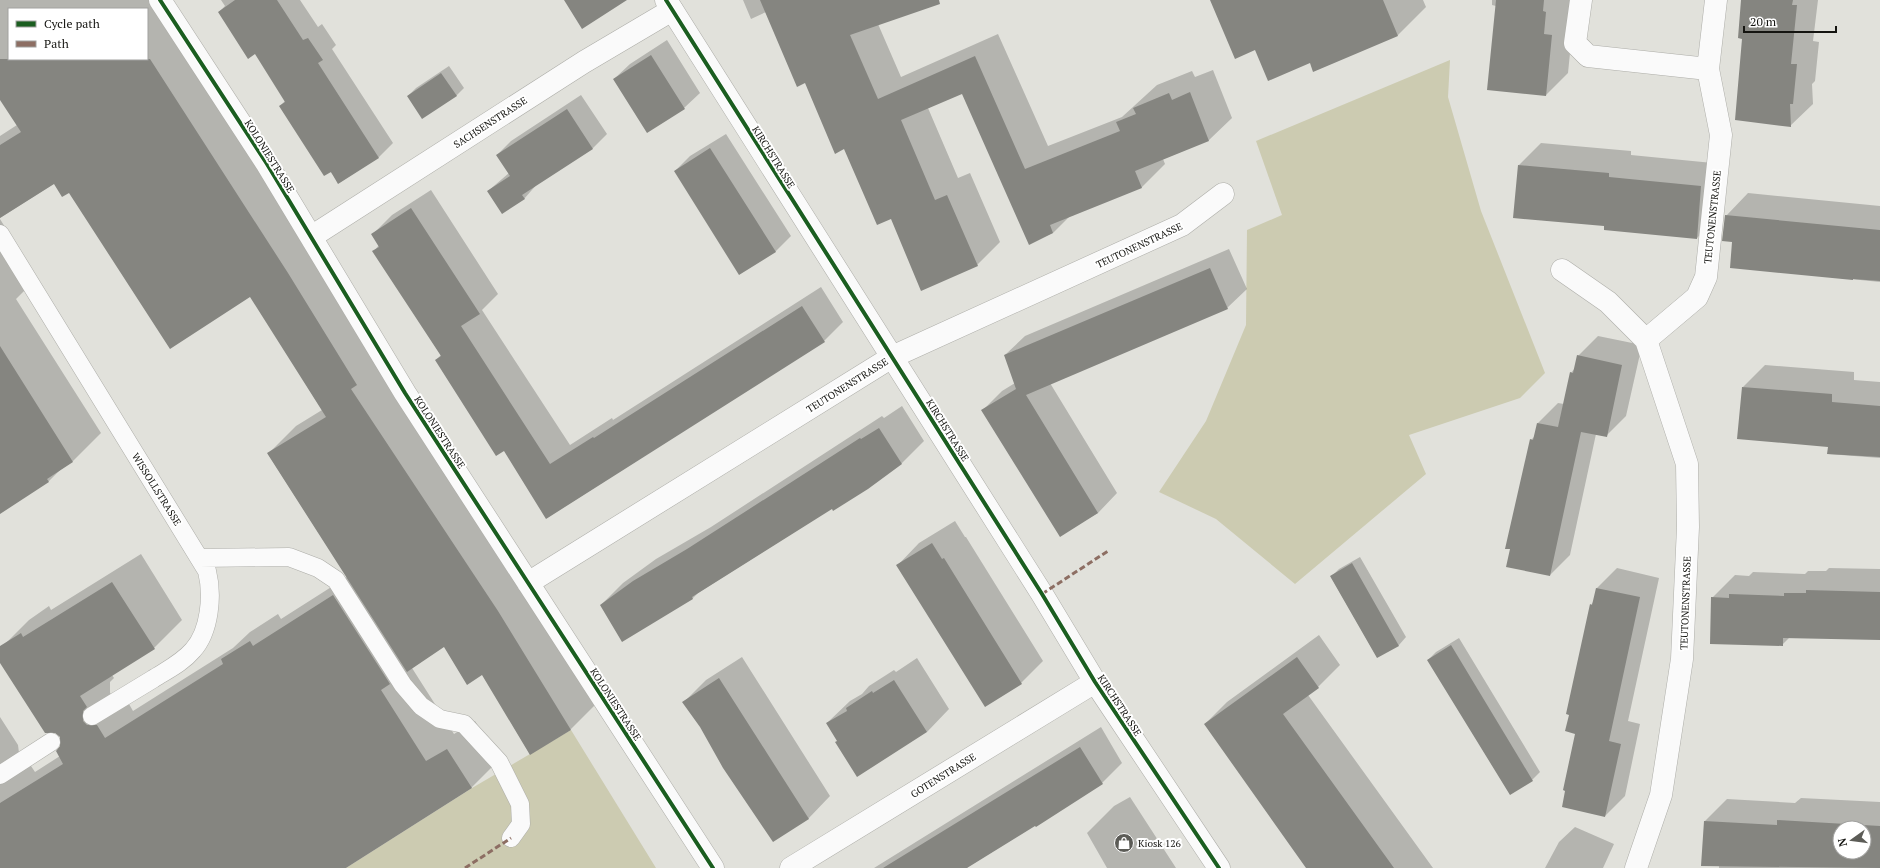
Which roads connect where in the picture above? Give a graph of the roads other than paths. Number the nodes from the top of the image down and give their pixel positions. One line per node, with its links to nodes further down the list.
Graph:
1 (160, 0): 8 (street, KOLONIESTRASSE)
2 (1581, 0): 5 (street)
3 (1716, 0): 5 (street, TEUTONENSTRASSE)
4 (669, 5): 8 (street, SACHSENSTRASSE); 11 (street, KIRCHSTRASSE)
5 (1708, 68): 10 (street, TEUTONENSTRASSE)
6 (1223, 194): 11 (street, TEUTONENSTRASSE)
7 (0, 234): 12 (lane, WISSOLLSTRASSE)
8 (311, 237): 13 (street, KOLONIESTRASSE)
9 (1562, 270): 10 (street, TEUTONENSTRASSE)
10 (1646, 340): 22 (street, TEUTONENSTRASSE)
11 (892, 357): 13 (street, TEUTONENSTRASSE); 14 (street, KIRCHSTRASSE)
12 (199, 558): 15 (lane, WISSOLLSTRASSE); 18 (lane)
13 (528, 583): 19 (street, KOLONIESTRASSE)
14 (1095, 682): 20 (street, GOTENSTRASSE); 21 (street, KIRCHSTRASSE)
15 (92, 716)
16 (51, 742): 17 (lane)
17 (0, 775)
18 (511, 838)
19 (713, 868)
20 (792, 868)
21 (1219, 868)
22 (1636, 868)

